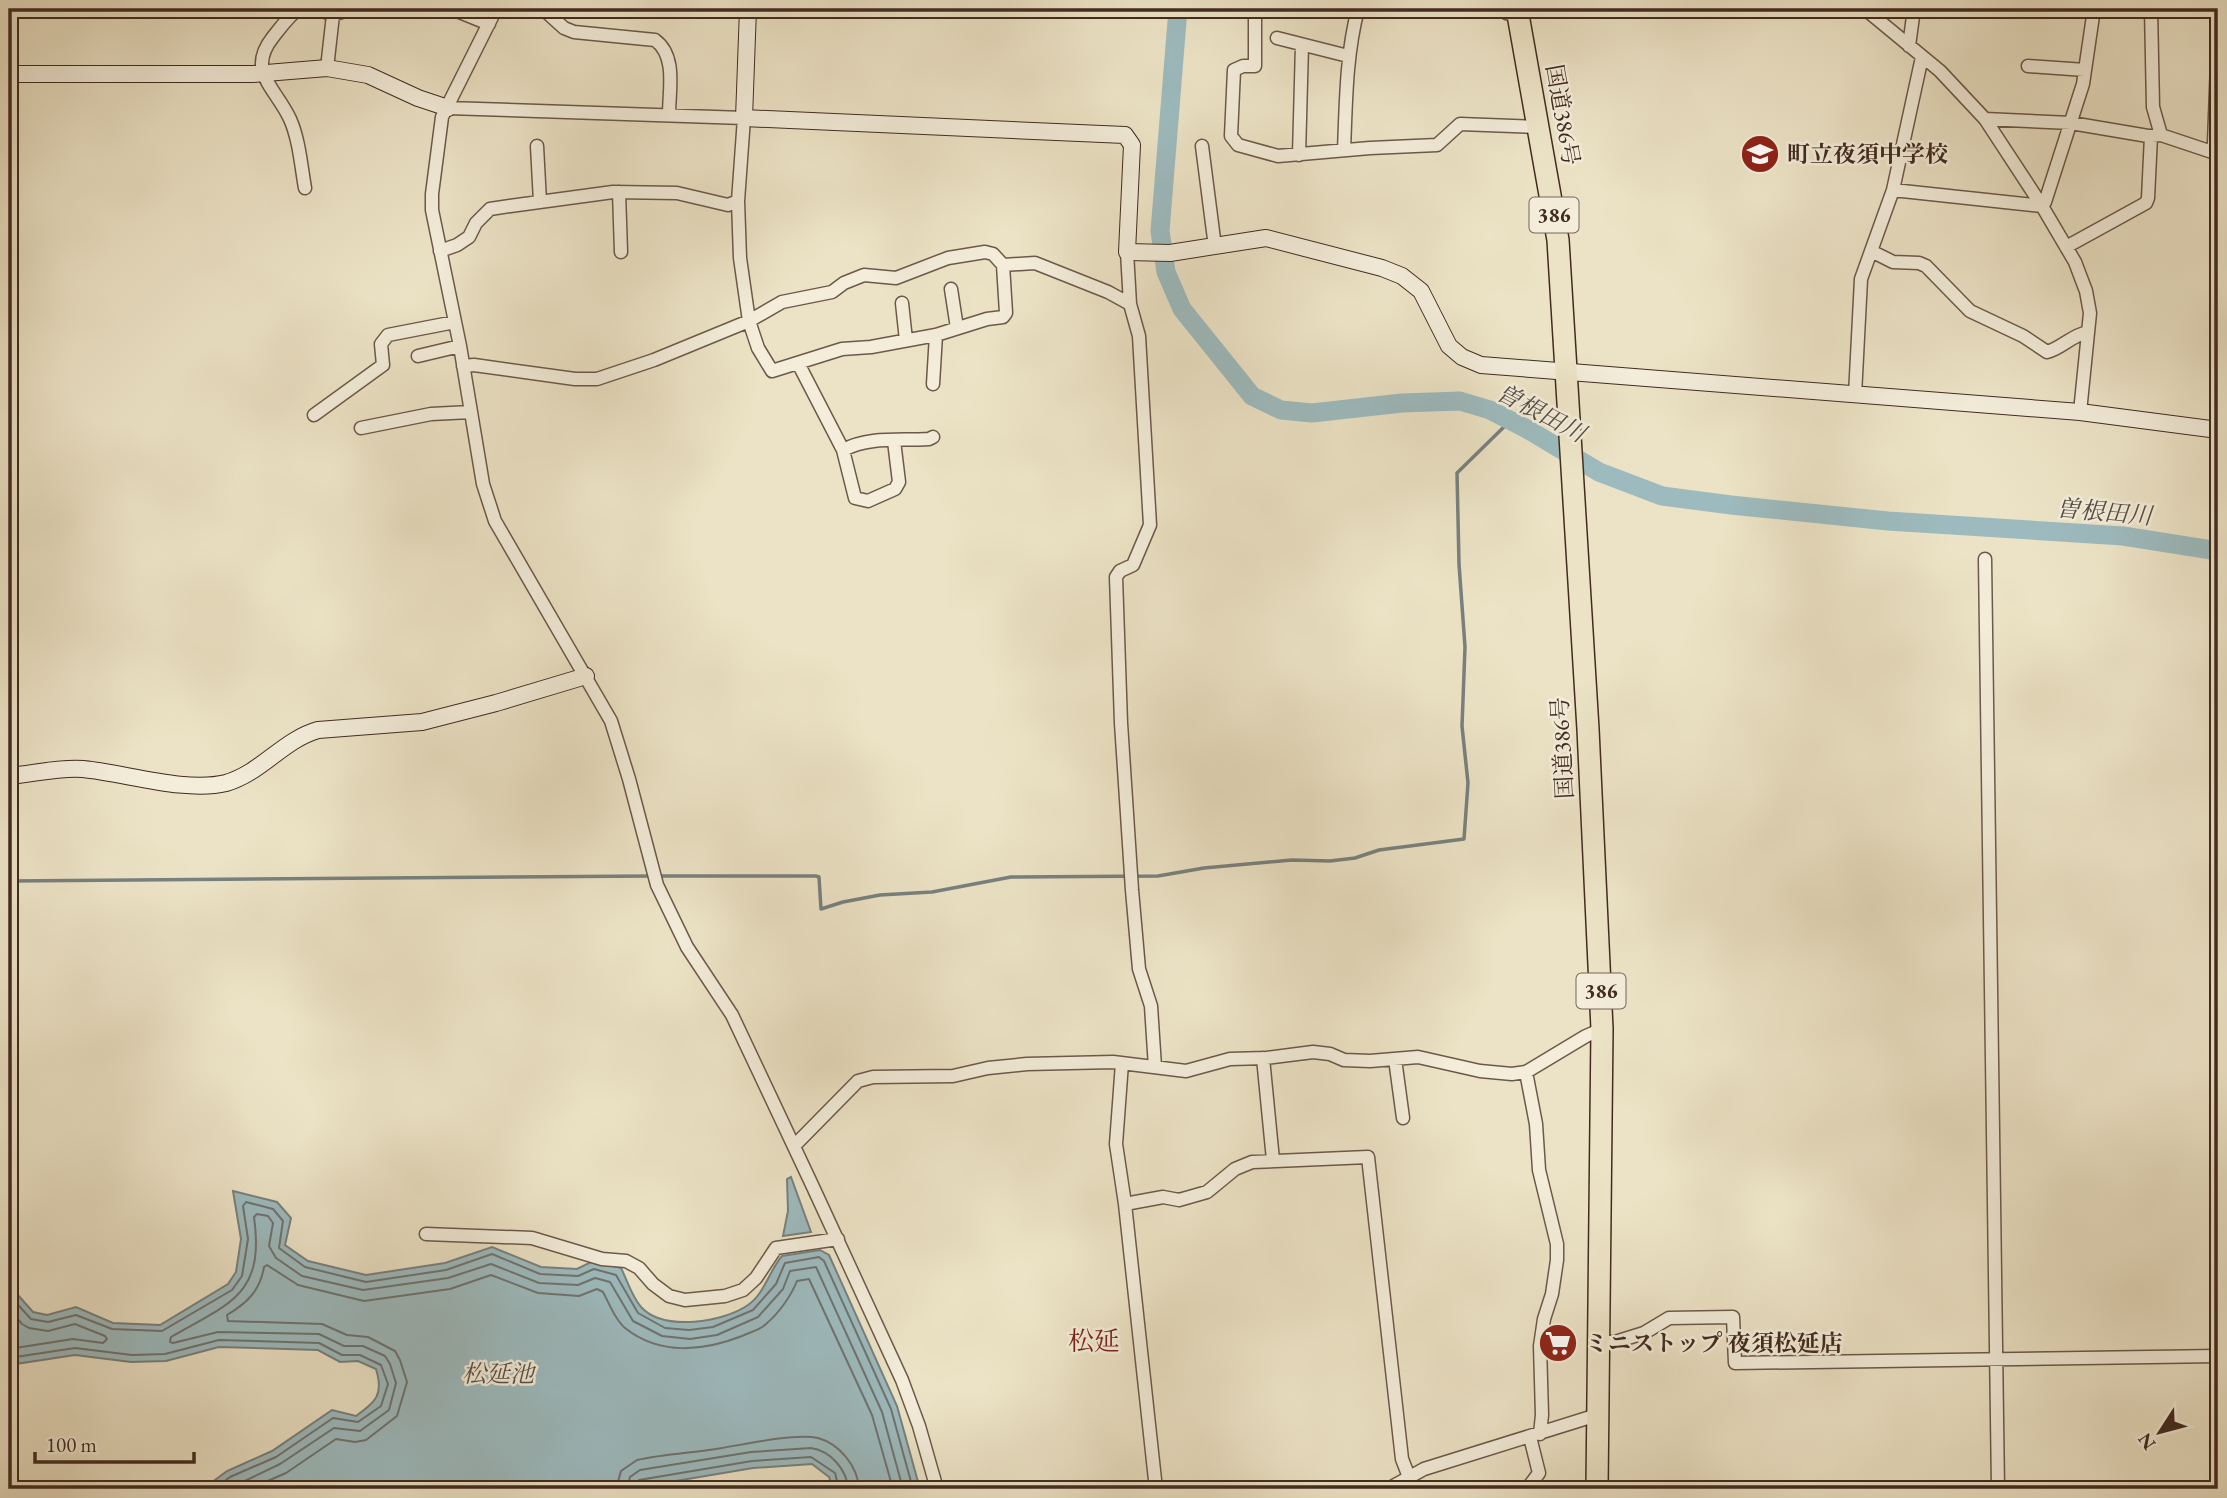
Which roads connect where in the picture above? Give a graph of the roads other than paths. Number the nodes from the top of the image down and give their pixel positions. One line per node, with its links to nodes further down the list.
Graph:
1 (298, 9): 27 (street)
2 (318, 9): 15 (street)
3 (351, 9): 15 (street)
4 (453, 9): 16 (street)
5 (496, 9): 16 (street)
6 (543, 9): 29 (street)
7 (748, 9): 30 (street)
8 (1255, 9): 39 (street)
9 (1358, 9): 21 (street)
10 (1865, 9): 20 (street)
11 (1914, 9): 20 (street)
12 (2094, 9): 25 (street)
13 (2151, 9): 34 (street)
14 (1512, 11): 33 (highway, 国道386号 / 386)
15 (333, 15): 24 (street)
16 (489, 24): 28 (street)
17 (2218, 35): 38 (street)
18 (1277, 38): 19 (street)
19 (1302, 45): 21 (street); 39 (street)
20 (1909, 46): 22 (street)
21 (1348, 56): 37 (street)
22 (1922, 57): 31 (street); 41 (street)
23 (2028, 66): 25 (street)
24 (327, 68): 27 (street); 28 (street)
25 (2085, 69): 32 (street)
26 (9, 74): 27 (street)
27 (263, 74): 40 (street)
28 (449, 108): 29 (street); 48 (street)
29 (669, 115): 30 (street)
30 (744, 118): 43 (street); 51 (street)
31 (1985, 119): 32 (street); 45 (street)
32 (2071, 123): 34 (street); 45 (street)
33 (1540, 127): 37 (street); 66 (highway, 国道386号 / 386)
34 (2156, 135): 38 (street); 47 (street)
35 (537, 146): 44 (street)
36 (1202, 146): 46 (street)
37 (1345, 150): 39 (street)
38 (2215, 153)
39 (1299, 155)
40 (305, 188)
41 (1893, 190): 45 (street); 49 (street)
42 (619, 192): 43 (street); 44 (street); 50 (street)
43 (738, 201): 56 (street)
44 (540, 202): 48 (street)
45 (2042, 206): 47 (street)
46 (1215, 247): 51 (street); 66 (street)
47 (2066, 247): 59 (street)
48 (440, 251): 57 (street)
49 (1871, 251): 59 (street); 68 (street)
50 (621, 252)
51 (1133, 252): 55 (street)
52 (1003, 265): 55 (street); 56 (street); 58 (street)
53 (951, 289): 58 (street)
54 (902, 303): 61 (street)
55 (1130, 304): 84 (street)
56 (749, 321): 64 (street); 65 (street)
57 (455, 322): 62 (street); 71 (street)
58 (957, 328): 60 (street)
59 (2088, 332): 70 (street)
60 (936, 335): 61 (street); 67 (street)
61 (906, 340): 64 (street)
62 (460, 346): 63 (street); 65 (street)
63 (418, 356)
64 (798, 363): 76 (street)
65 (463, 366): 69 (street)
66 (1568, 371): 68 (street); 80 (highway, 国道386号 / 386)
67 (933, 384)
68 (1855, 395): 70 (street)
69 (471, 412): 72 (street); 78 (street)
70 (2080, 412): 73 (street)
71 (314, 415)
72 (361, 428)
73 (2218, 430)
74 (933, 437): 75 (street)
75 (894, 441): 76 (street); 76 (street)
76 (843, 450)
77 (1986, 559): 94 (street)
78 (586, 676): 79 (street); 87 (street)
79 (9, 776)
80 (1602, 1029): 85 (street); 92 (highway, 国道386号 / 386)
81 (1263, 1058): 82 (street); 84 (street); 88 (street)
82 (1395, 1059): 85 (street); 86 (street)
83 (1122, 1063): 84 (street); 87 (street); 89 (street)
84 (1155, 1067)
85 (1526, 1072): 96 (street)
86 (1402, 1118)
87 (794, 1146): 91 (street)
88 (1273, 1160): 89 (street); 97 (street)
89 (1125, 1204): 99 (street)
90 (426, 1234): 91 (street)
91 (838, 1239): 98 (street)
92 (1598, 1342): 94 (street); 95 (highway, 国道386号 / 386)
93 (2218, 1356): 94 (street)
94 (1996, 1360): 103 (street)
95 (1597, 1415): 96 (street); 102 (highway, 国道386号 / 386)
96 (1535, 1435): 97 (street); 101 (street)
97 (1408, 1482): 100 (street)
98 (937, 1489)
99 (1156, 1489)
100 (1388, 1489)
101 (1527, 1489)
102 (1597, 1489)
103 (1998, 1489)

